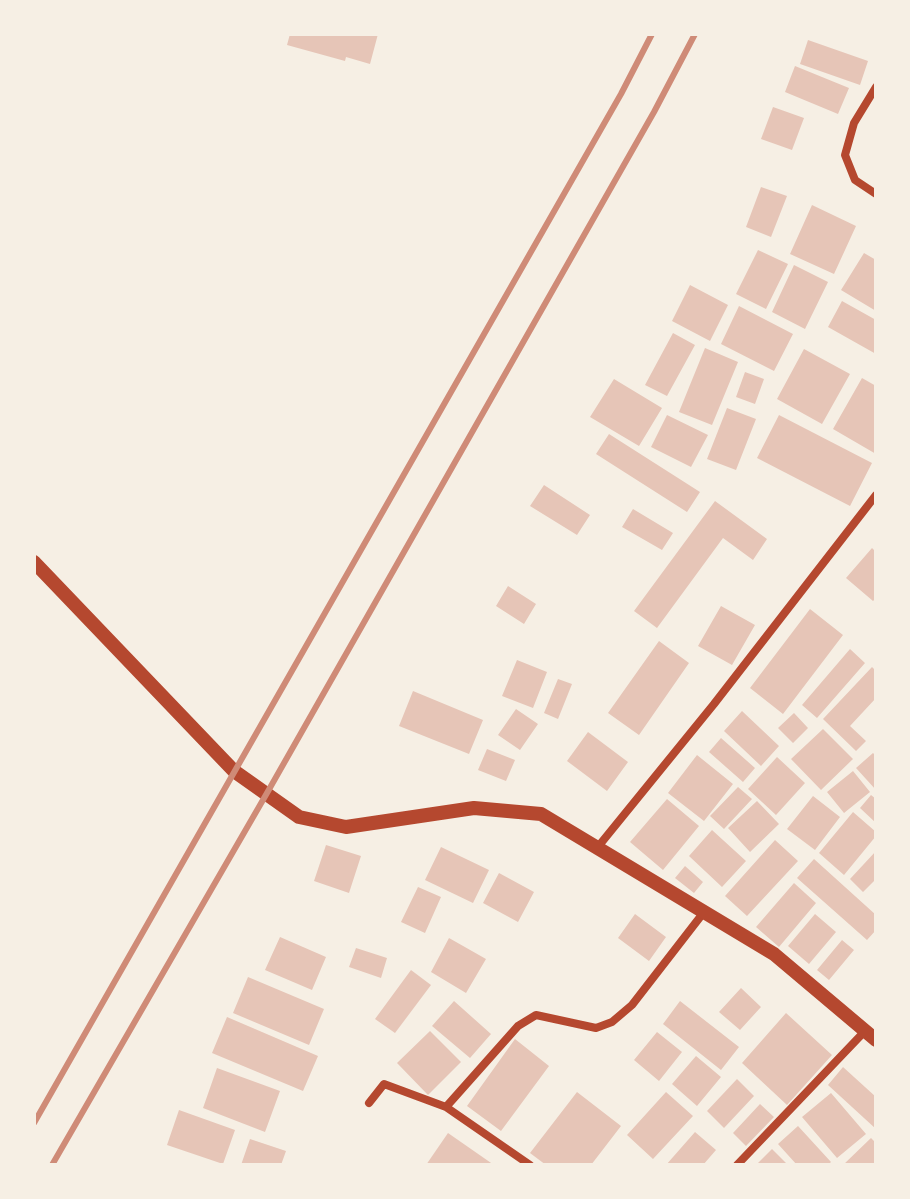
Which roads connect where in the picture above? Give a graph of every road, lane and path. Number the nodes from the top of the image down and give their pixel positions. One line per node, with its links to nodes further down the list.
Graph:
1 (876, 87): 2 (street)
2 (876, 194)
3 (876, 495): 5 (street)
4 (34, 562): 5 (street)
5 (597, 848): 6 (street)
6 (704, 912): 7 (street); 9 (street)
7 (870, 1035): 11 (street)
8 (369, 1103): 9 (street)
9 (446, 1107): 10 (street)
10 (530, 1165)
11 (737, 1165)

